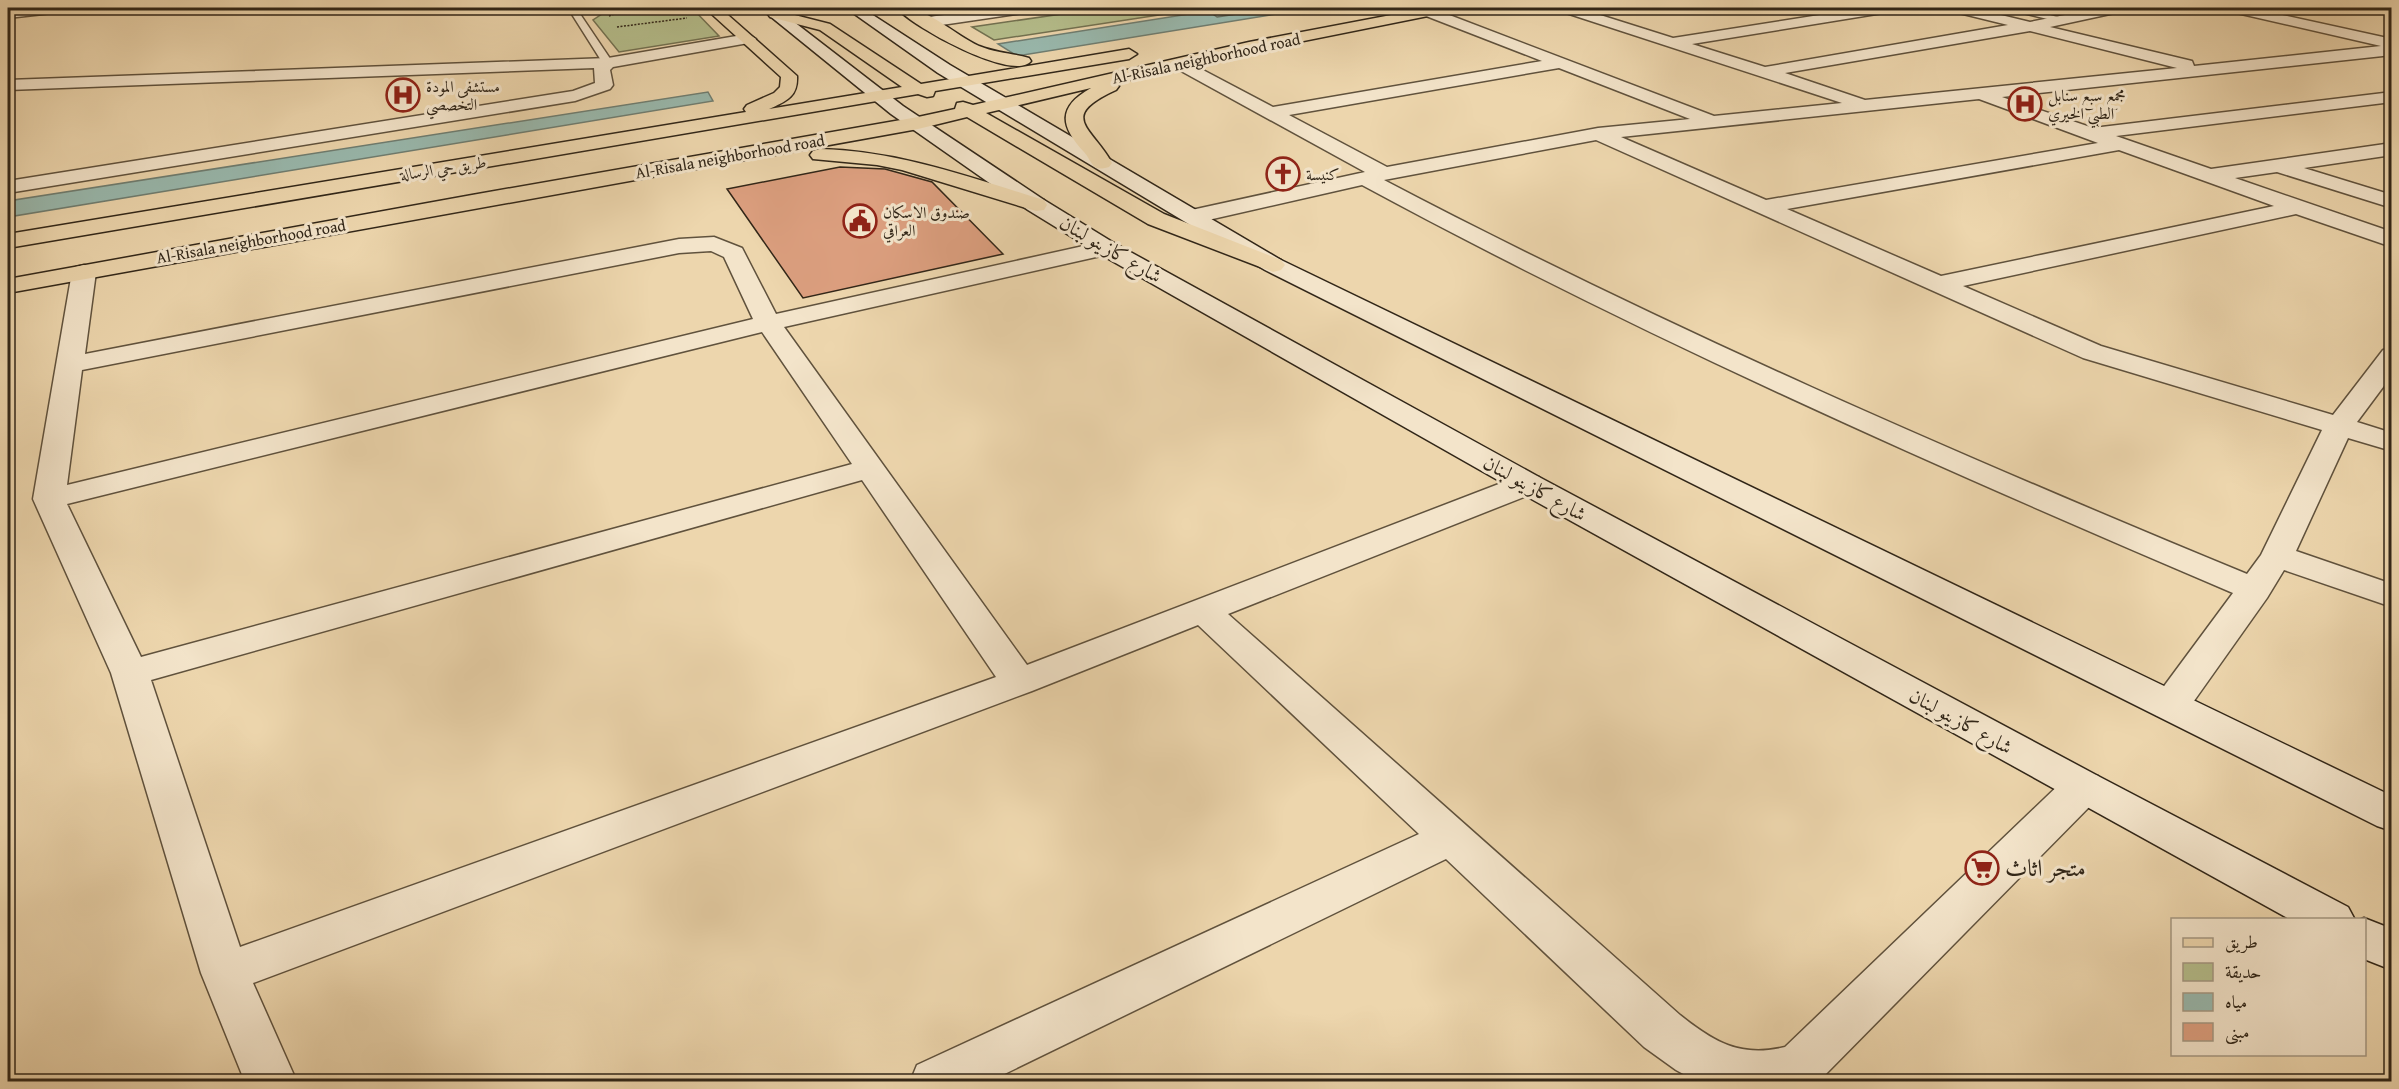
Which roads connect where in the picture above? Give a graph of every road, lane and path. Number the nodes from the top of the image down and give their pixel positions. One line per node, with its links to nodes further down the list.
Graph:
1 (70, 8): 16 (lane)
2 (572, 8): 33 (lane)
3 (712, 8): 27 (main road)
4 (853, 8): 46 (street, شارع كازينو لبنان)
5 (904, 8): 24 (main road)
6 (1030, 8): 24 (street)
7 (1403, 8): 45 (main road, Al-Risala neighborhood road)
8 (1448, 8): 18 (main road, Al-Risala neighborhood road)
9 (1565, 8): 28 (street)
10 (1889, 8): 28 (street)
11 (1956, 8): 25 (street)
12 (2014, 8): 22 (lane)
13 (2119, 8): 22 (street)
14 (2233, 8): 19 (street)
15 (2266, 8): 19 (street)
16 (47, 9): 20 (lane); 23 (lane)
17 (771, 11): 46 (street, شارع كازينو لبنان); 46 (main road)
18 (1426, 11): 34 (main road, Al-Risala neighborhood road); 35 (street)
19 (2250, 11): 29 (street)
20 (8, 15)
21 (696, 16): 26 (path)
22 (2064, 20): 25 (street)
23 (8, 21)
24 (928, 22): 32 (main road)
25 (2032, 26): 38 (street); 39 (street)
26 (610, 28)
27 (748, 39): 33 (street); 50 (main road)
28 (1672, 42): 39 (street)
29 (2391, 44)
30 (1149, 50): 32 (main road, Al-Risala neighborhood road)
31 (2391, 50): 36 (street)
32 (1079, 62): 46 (main road, Al-Risala neighborhood road)
33 (608, 63): 41 (street); 62 (street)
34 (1178, 63): 37 (main road, Al-Risala neighborhood road); 48 (street)
35 (1562, 63): 48 (street); 49 (street)
36 (2257, 66): 38 (street); 40 (street)
37 (1152, 69): 45 (main road, Al-Risala neighborhood road); 57 (main road)
38 (2208, 71): 43 (street)
39 (1764, 72): 47 (street)
40 (2302, 76)
41 (8, 85)
42 (2347, 85): 44 (street)
43 (1978, 94): 47 (street); 52 (street)
44 (2391, 96): 52 (street)
45 (994, 98): 46 (main road, Al-Risala neighborhood road); 46 (street, شارع كازينو لبنان); 57 (street, شارع كازينو لبنان)
46 (933, 100): 50 (main road, طريق حي الرسالة); 59 (main road, Al-Risala neighborhood road); 63 (main road); 65 (street, شارع كازينو لبنان); 72 (main road)
47 (1869, 106): 49 (street)
48 (1270, 113): 61 (street)
49 (1714, 122): 51 (street)
50 (709, 124): 70 (main road, طريق حي الرسالة)
51 (1598, 134): 61 (street); 66 (street)
52 (2090, 134): 53 (street)
53 (2120, 144): 60 (street); 66 (street)
54 (2391, 149): 55 (street)
55 (2363, 153): 56 (street); 58 (street)
56 (2391, 161)
57 (1102, 163): 68 (street, شارع كازينو لبنان)
58 (2277, 165): 60 (street); 64 (street)
59 (621, 175): 63 (main road, Al-Risala neighborhood road); 65 (main road)
60 (2208, 175): 67 (street)
61 (1375, 177): 68 (street); 85 (street)
62 (8, 187)
63 (472, 201): 73 (main road, Al-Risala neighborhood road)
64 (2391, 202)
65 (1036, 205): 71 (street, شارع كازينو لبنان)
66 (1764, 207): 74 (street)
67 (2297, 207): 69 (street); 74 (street)
68 (1195, 216): 72 (street, شارع كازينو لبنان)
69 (2391, 240)
70 (8, 241)
71 (1106, 248): 76 (street); 82 (street, شارع كازينو لبنان)
72 (1273, 265): 90 (street, شارع كازينو لبنان)
73 (84, 272): 75 (main road, Al-Risala neighborhood road); 78 (street)
74 (1939, 284): 79 (street)
75 (8, 286)
76 (768, 323): 78 (street); 81 (street); 83 (street)
77 (2391, 356): 79 (street)
78 (69, 365): 83 (street)
79 (2339, 426): 80 (street); 84 (street)
80 (2391, 442)
81 (869, 469): 88 (street); 89 (street)
82 (1528, 484): 87 (street); 91 (street, شارع كازينو لبنان)
83 (49, 499): 88 (street)
84 (2277, 556): 85 (street); 86 (street)
85 (2255, 590): 90 (street)
86 (2391, 596)
87 (1204, 611): 89 (street); 93 (street)
88 (129, 673): 97 (street)
89 (1019, 682): 97 (street)
90 (2170, 706): 92 (street, شارع كازينو لبنان)
91 (2083, 787): 93 (street); 94 (street, شارع كازينو لبنان)
92 (2391, 815)
93 (1450, 838): 99 (street)
94 (2328, 918)
95 (2366, 938): 96 (street)
96 (2391, 951)
97 (225, 973): 98 (street)
98 (271, 1082)
99 (935, 1082)

